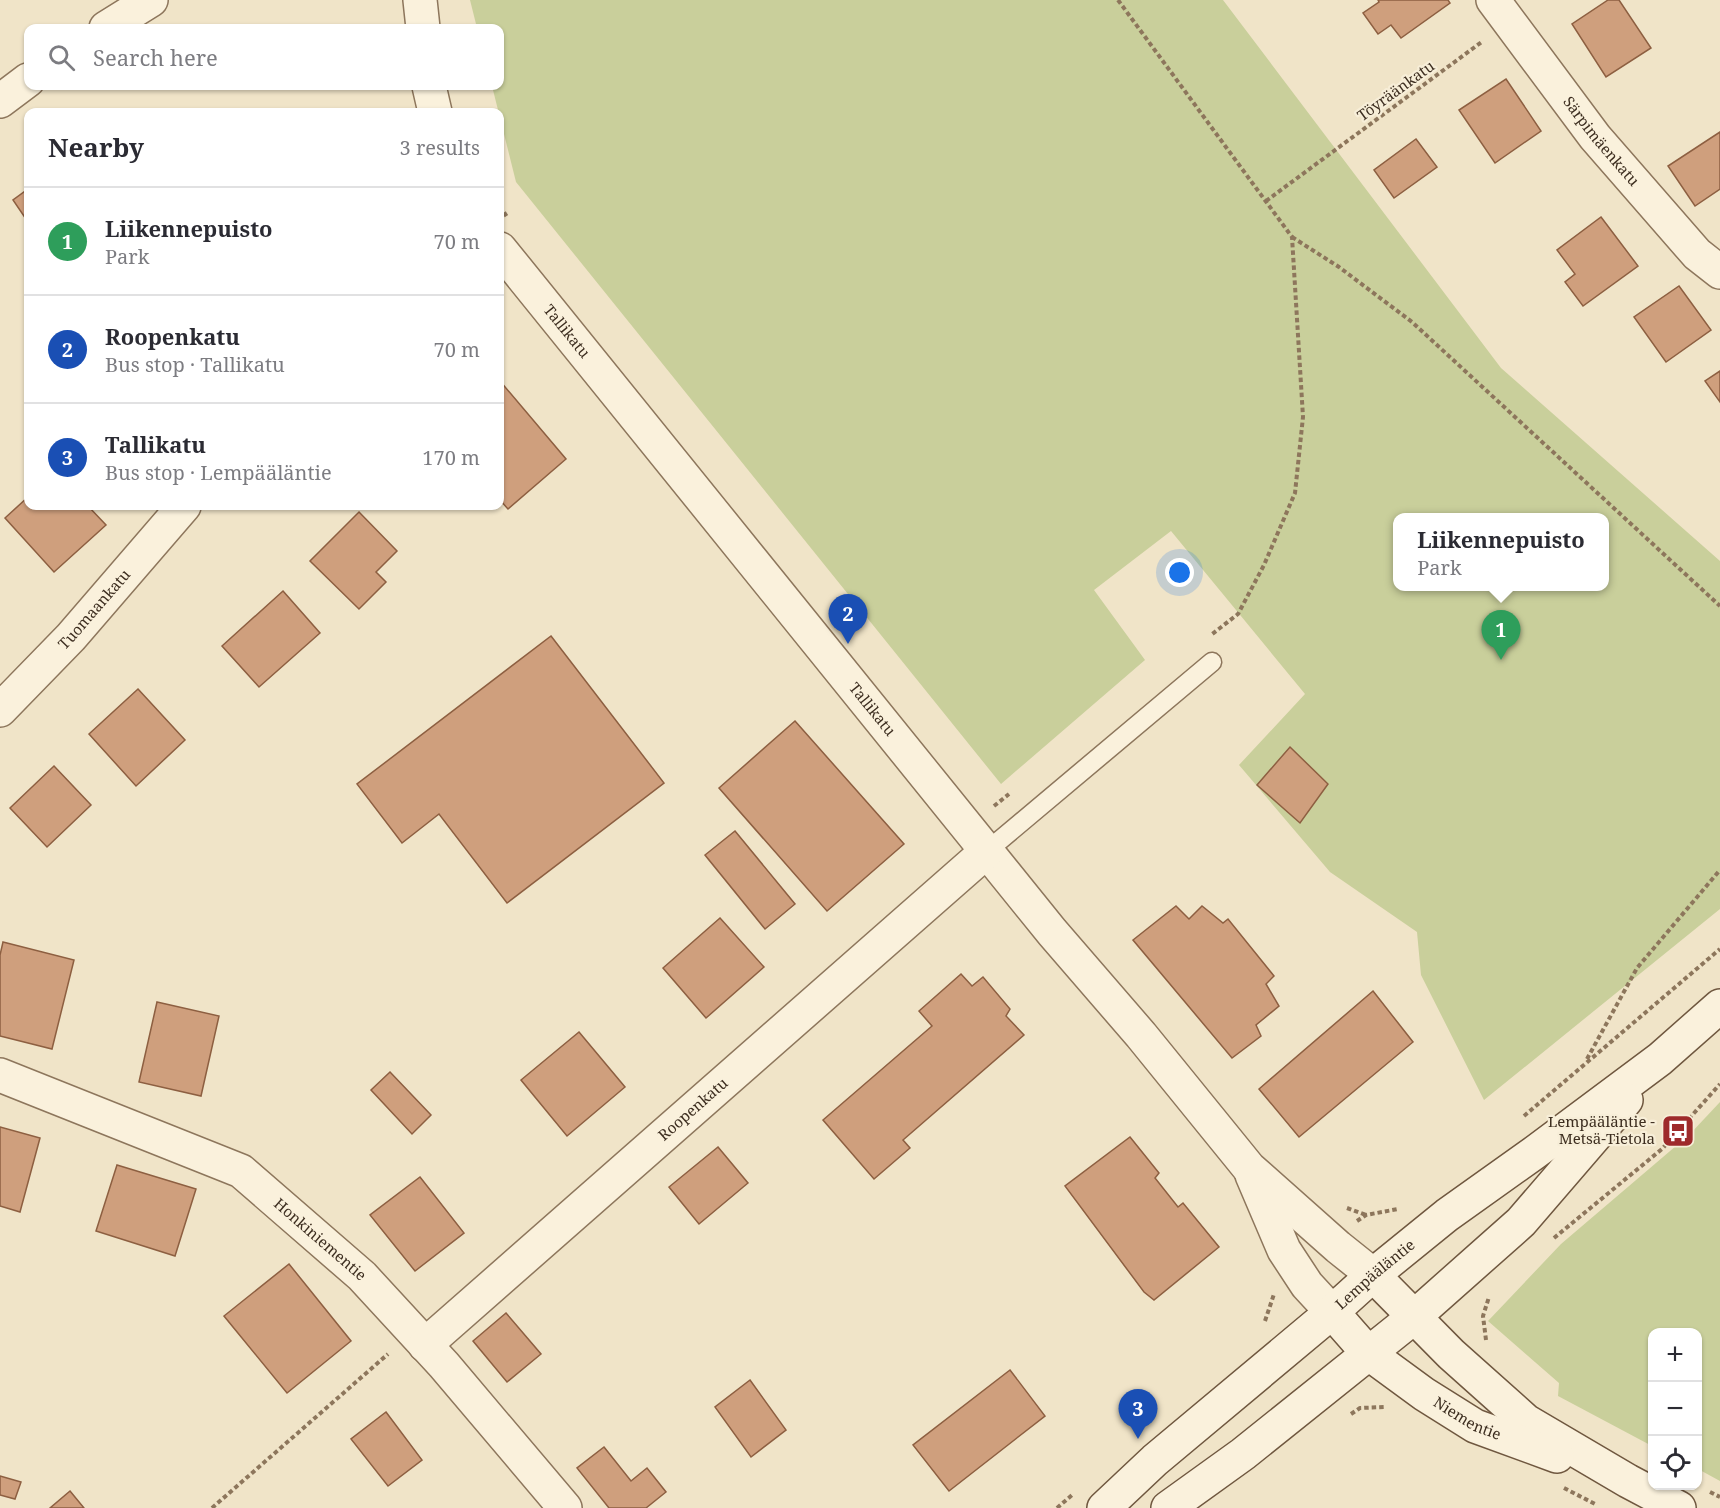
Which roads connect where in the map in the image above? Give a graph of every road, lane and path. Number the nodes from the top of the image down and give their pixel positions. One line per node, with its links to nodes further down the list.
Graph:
1 (151, 0): 5 (street)
2 (420, 0): 6 (street)
3 (1118, 0): 11 (path)
4 (1501, 11): 11 (path, Töyräänkatu); 14 (street, Särpimäenkatu)
5 (112, 24)
6 (423, 24)
7 (24, 83): 9 (street)
8 (430, 90): 10 (street)
9 (0, 101)
10 (434, 108)
11 (1266, 201): 12 (path)
12 (1292, 237): 16 (path); 17 (path)
13 (504, 254): 22 (street, Tallikatu)
14 (1720, 272)
15 (181, 510): 19 (street, Tuomaankatu)
16 (1720, 606)
17 (1206, 639)
18 (1212, 662): 22 (lane)
19 (0, 710)
20 (1012, 792): 21 (path)
21 (986, 813)
22 (987, 851): 29 (street, Tallikatu); 35 (street, Roopenkatu)
23 (1720, 870): 26 (path)
24 (1720, 1006): 25 (street, Lempääläntie)
25 (1660, 1059): 31 (street, Lempääläntie); 34 (street, Lempääläntie)
26 (1585, 1062)
27 (0, 1075): 35 (street, Honkiniementie)
28 (1720, 1084): 30 (path)
29 (1249, 1168): 31 (street, Tallikatu); 33 (street, Tallikatu)
30 (1546, 1245)
31 (1373, 1275): 33 (street, Lempääläntie); 34 (street, Niementie)
32 (1493, 1291): 37 (path)
33 (1332, 1312): 36 (street, Niementie); 43 (street, Lempääläntie)
34 (1414, 1317): 36 (street, Lempääläntie); 37 (street, Niementie)
35 (420, 1339): 41 (path); 42 (street, Honkiniementie)
36 (1368, 1353): 38 (street, Niementie); 44 (street, Lempääläntie)
37 (1466, 1368): 40 (street, Niementie)
38 (1424, 1394): 39 (path); 40 (street, Niementie)
39 (1346, 1418)
40 (1628, 1481): 45 (street, Niementie)
41 (212, 1508)
42 (565, 1508)
43 (1104, 1508)
44 (1168, 1508)
45 (1679, 1508)

